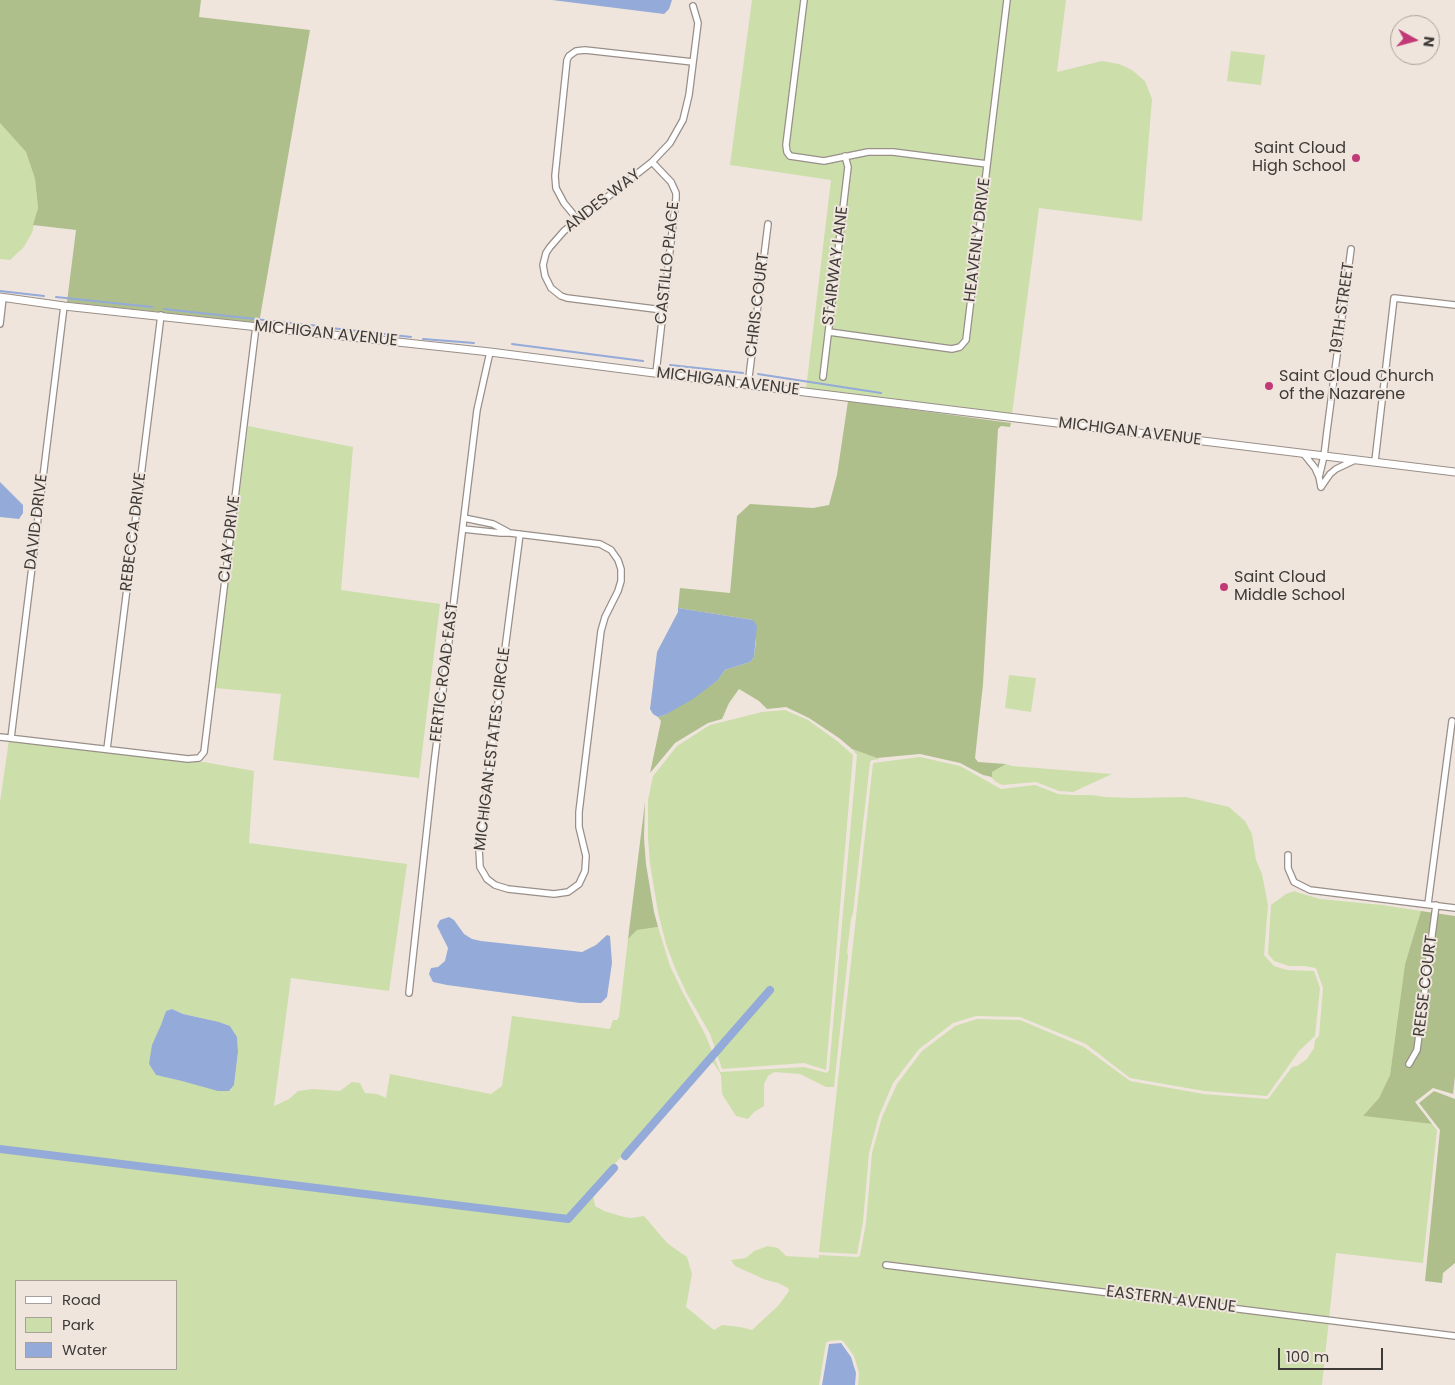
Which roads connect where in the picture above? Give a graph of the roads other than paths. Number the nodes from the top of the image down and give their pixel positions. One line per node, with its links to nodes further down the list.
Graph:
1 (804, 0): 5 (street)
2 (1008, 0): 7 (street, HEAVENLY DRIVE)
3 (693, 6): 4 (street, ANDES WAY)
4 (693, 62): 6 (street, ANDES WAY); 8 (street)
5 (845, 156): 7 (street); 18 (street, STAIRWAY LANE)
6 (652, 162): 8 (street, ANDES WAY); 14 (street, CASTILLO PLACE)
7 (987, 164): 18 (street, HEAVENLY DRIVE)
8 (578, 220): 14 (street, ANDES WAY)
9 (768, 224): 22 (street, CHRIS COURT)
10 (1351, 248): 24 (street, 19TH STREET)
11 (1, 297): 13 (street, MICHIGAN AVENUE); 16 (street)
12 (1455, 305): 26 (street)
13 (64, 306): 15 (street, MICHIGAN AVENUE); 35 (street, DAVID DRIVE)
14 (663, 310): 20 (street, CASTILLO PLACE)
15 (161, 315): 17 (street, MICHIGAN AVENUE); 36 (street, REBECCA DRIVE)
16 (0, 324)
17 (256, 326): 19 (street, MICHIGAN AVENUE); 36 (street, CLAY DRIVE)
18 (828, 332): 21 (street, STAIRWAY LANE)
19 (490, 352): 20 (street, MICHIGAN AVENUE); 29 (street, FERTIC ROAD EAST)
20 (656, 373): 22 (street, MICHIGAN AVENUE)
21 (823, 376)
22 (748, 385): 23 (street, MICHIGAN AVENUE)
23 (1303, 453): 24 (street, MICHIGAN AVENUE); 28 (street)
24 (1324, 456): 25 (street, MICHIGAN AVENUE); 28 (street, 19TH STREET)
25 (1356, 459): 26 (street, MICHIGAN AVENUE); 28 (street)
26 (1375, 462): 27 (street, MICHIGAN AVENUE)
27 (1455, 472)
28 (1319, 477)
29 (464, 518): 30 (street, FERTIC ROAD EAST); 31 (street, MICHIGAN ESTATES CIRCLE)
30 (463, 529): 31 (street, MICHIGAN ESTATES CIRCLE); 41 (street, FERTIC ROAD EAST)
31 (510, 533): 32 (street, MICHIGAN ESTATES CIRCLE)
32 (520, 534): 32 (street, MICHIGAN ESTATES CIRCLE)
33 (1452, 721): 38 (street)
34 (0, 737): 35 (street)
35 (11, 738): 36 (street)
36 (107, 749)
37 (1288, 855): 38 (street)
38 (1428, 904): 39 (street)
39 (1436, 905): 40 (street); 42 (street, REESE COURT)
40 (1455, 908)
41 (408, 993)
42 (1409, 1064)
43 (886, 1265): 44 (street, EASTERN AVENUE)
44 (1455, 1336)

